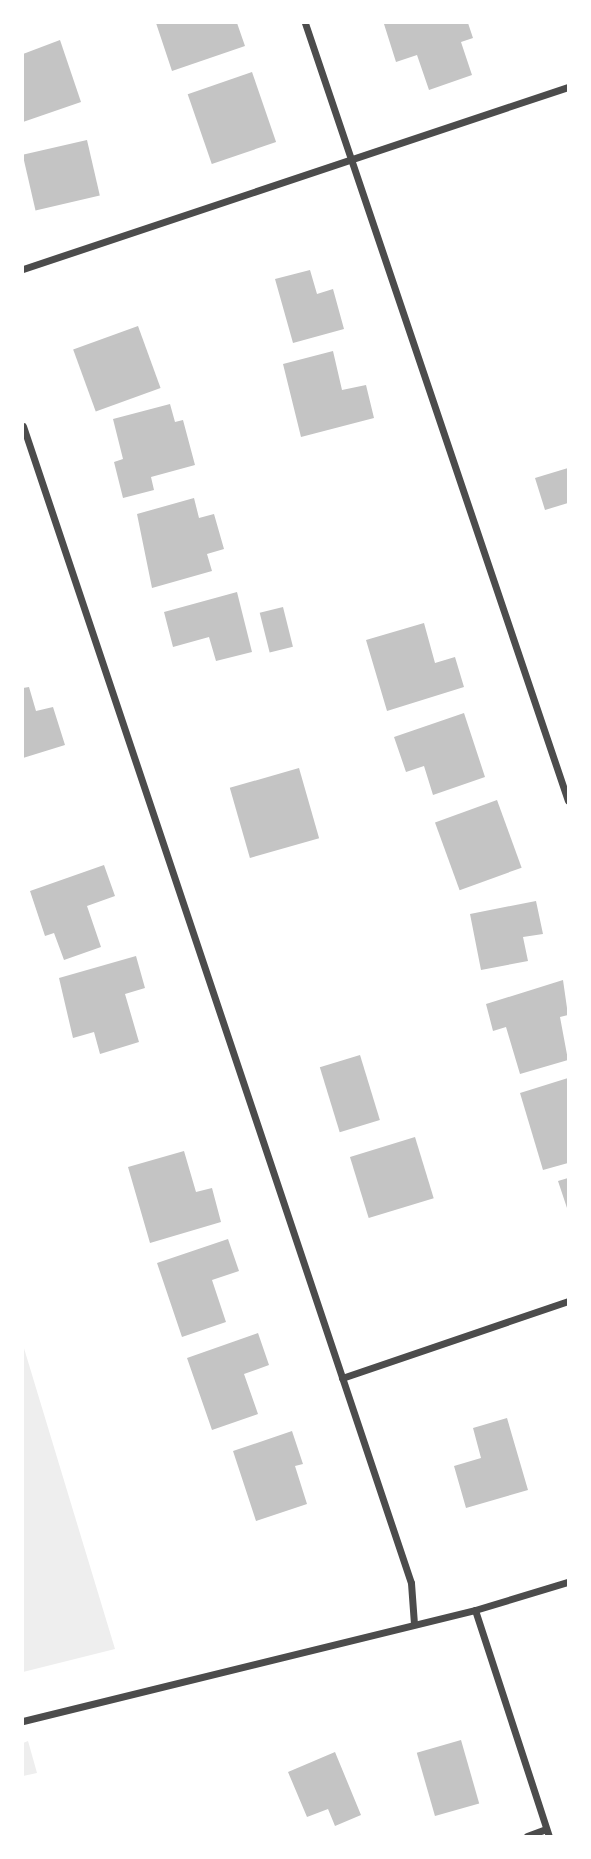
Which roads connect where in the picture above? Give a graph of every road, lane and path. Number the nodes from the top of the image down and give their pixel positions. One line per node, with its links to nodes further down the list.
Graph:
1 (305, 23): 3 (street)
2 (568, 87): 3 (street)
3 (352, 160): 4 (street); 6 (street)
4 (23, 269)
5 (23, 426): 8 (street)
6 (568, 801)
7 (568, 1301): 8 (street)
8 (342, 1378): 11 (street)
9 (568, 1582): 10 (street)
10 (475, 1610): 11 (street); 13 (street)
11 (414, 1624): 12 (street)
12 (23, 1720)
13 (548, 1833): 14 (street)
14 (527, 1836)

